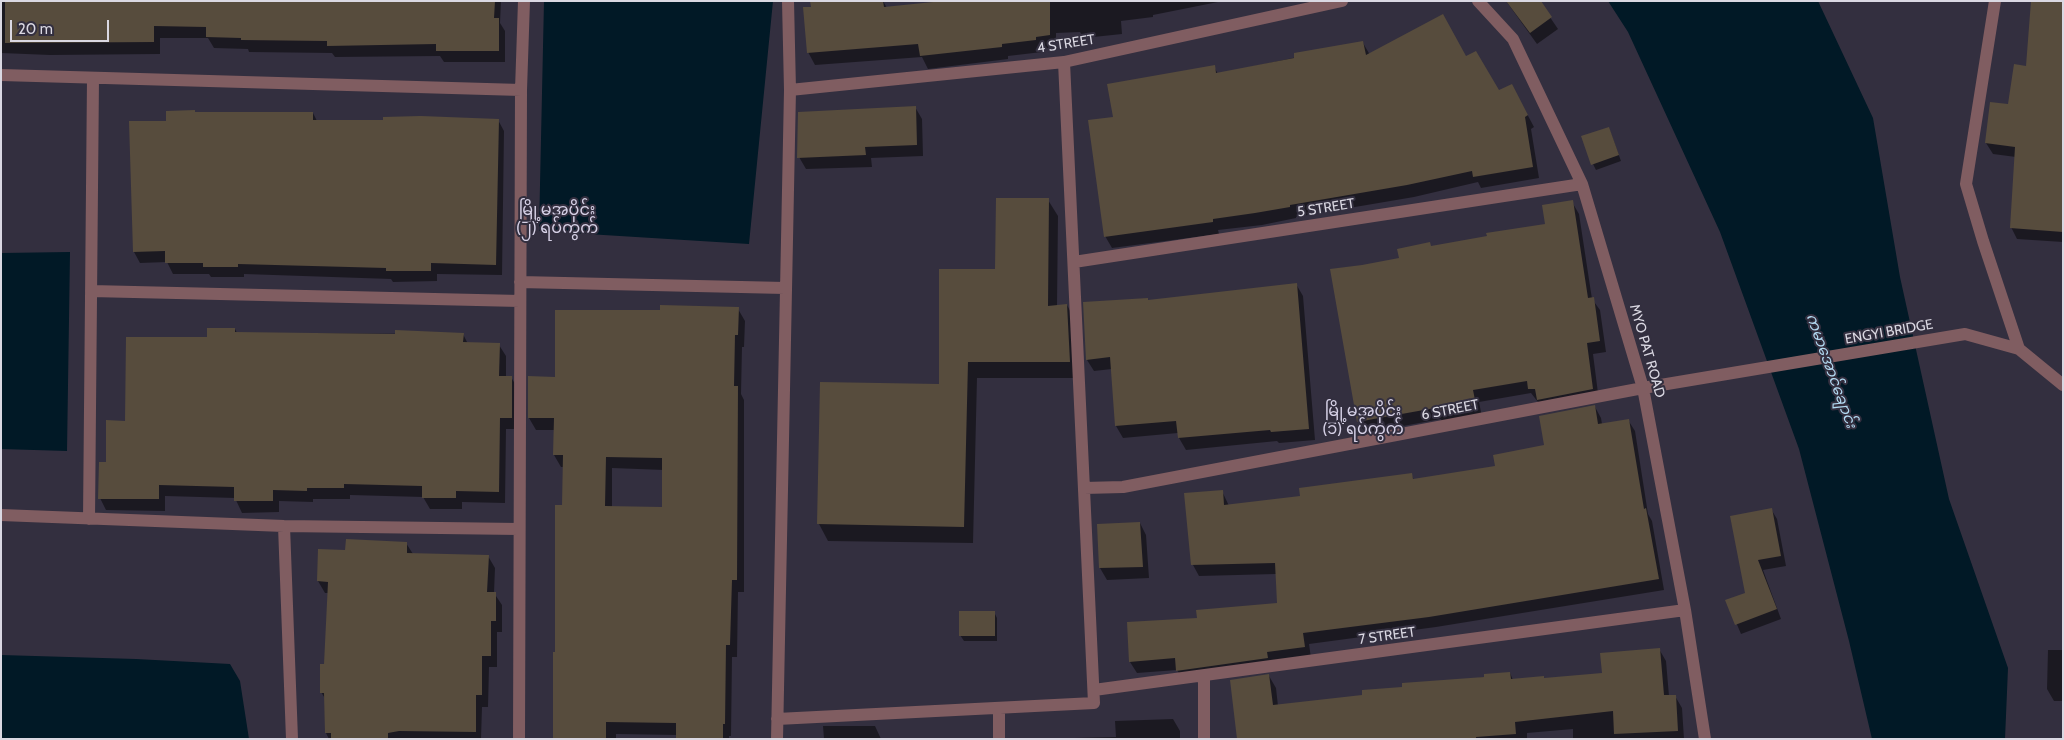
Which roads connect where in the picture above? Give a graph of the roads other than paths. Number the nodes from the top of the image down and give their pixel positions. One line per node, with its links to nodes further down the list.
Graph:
1 (524, 1): 9 (street)
2 (788, 1): 10 (street)
3 (1342, 1): 6 (street, 4 STREET)
4 (1478, 1): 11 (street, MYO PAT ROAD)
5 (1995, 1): 17 (street)
6 (1064, 62): 10 (street, 4 STREET); 12 (street)
7 (1, 75): 8 (street)
8 (93, 78): 9 (street); 15 (street)
9 (521, 90): 13 (street)
10 (790, 90): 14 (street)
11 (1582, 184): 12 (street, 5 STREET); 19 (street, MYO PAT ROAD)
12 (1074, 262): 20 (street)
13 (520, 282): 14 (street); 16 (street)
14 (785, 288): 29 (street)
15 (91, 291): 16 (street); 22 (street)
16 (520, 302): 24 (street)
17 (2020, 349): 18 (street); 19 (street, ENGYI BRIDGE)
18 (2063, 385)
19 (1643, 388): 20 (street, 6 STREET); 25 (street, MYO PAT ROAD)
20 (1084, 488): 27 (street)
21 (1, 515): 22 (street)
22 (89, 519): 23 (street)
23 (284, 526): 24 (street); 30 (street)
24 (519, 529): 31 (street)
25 (1684, 610): 26 (street, 7 STREET); 35 (street, MYO PAT ROAD)
26 (1204, 676): 27 (street, 7 STREET); 34 (street)
27 (1094, 690): 28 (street)
28 (1000, 708): 29 (street); 33 (street)
29 (777, 719): 32 (street)
30 (292, 739)
31 (519, 739)
32 (777, 739)
33 (999, 739)
34 (1204, 739)
35 (1705, 739)

